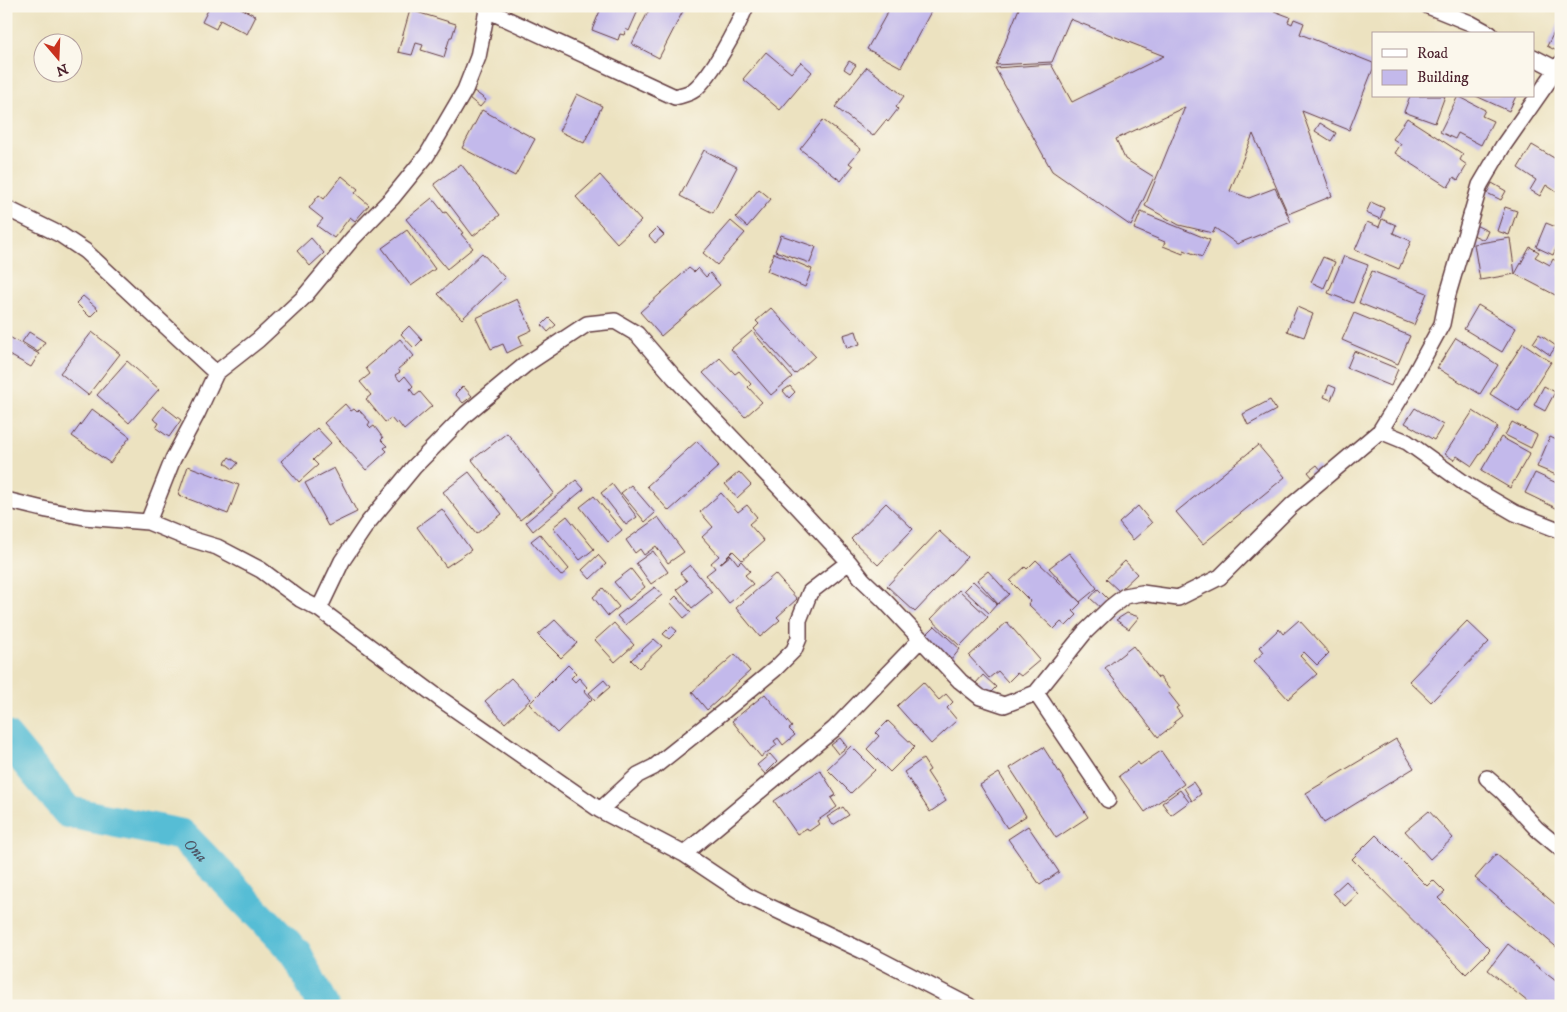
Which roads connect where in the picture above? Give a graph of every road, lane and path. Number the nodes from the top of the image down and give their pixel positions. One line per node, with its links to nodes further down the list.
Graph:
1 (746, 6): 3 (street)
2 (1428, 6): 4 (street)
3 (487, 8): 8 (street)
4 (1486, 32)
5 (1534, 57): 6 (street)
6 (1558, 66): 9 (street)
7 (6, 208): 8 (street)
8 (216, 373): 11 (street)
9 (1380, 431): 12 (street); 16 (street)
10 (6, 500): 11 (street)
11 (148, 522): 14 (street)
12 (1561, 531)
13 (849, 562): 14 (street); 15 (street); 19 (street)
14 (319, 609): 19 (street)
15 (921, 639): 16 (street); 21 (street)
16 (1036, 693): 18 (street)
17 (1487, 778): 20 (street)
18 (1108, 800)
19 (600, 810): 21 (street)
20 (1561, 849)
21 (684, 854): 22 (street)
22 (969, 1006)

